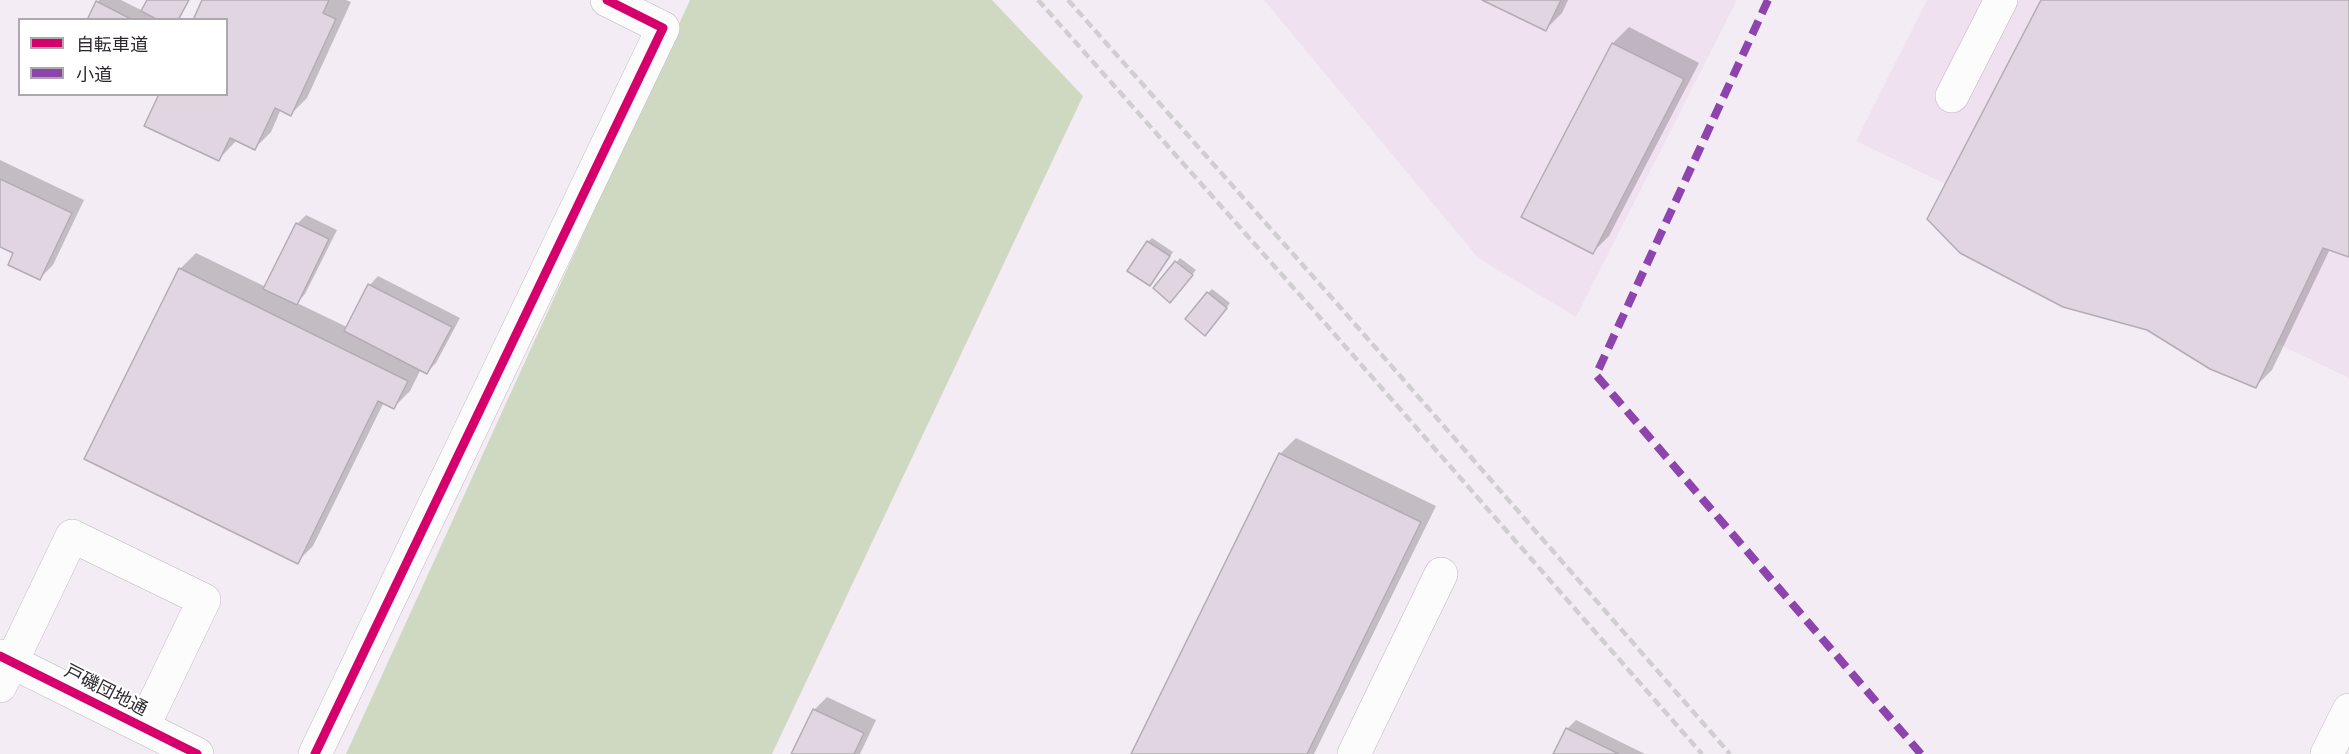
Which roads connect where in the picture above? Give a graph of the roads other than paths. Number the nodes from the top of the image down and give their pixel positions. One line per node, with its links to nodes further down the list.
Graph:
1 (608, 0): 9 (street)
2 (2001, 0): 3 (street)
3 (1952, 96)
4 (1441, 574): 10 (street)
5 (4, 668): 7 (street, 戸磯団地通); 7 (street)
6 (2349, 710): 11 (street)
7 (143, 727): 8 (street, 戸磯団地通)
8 (197, 754)
9 (315, 754)
10 (1354, 754)
11 (2327, 754)

